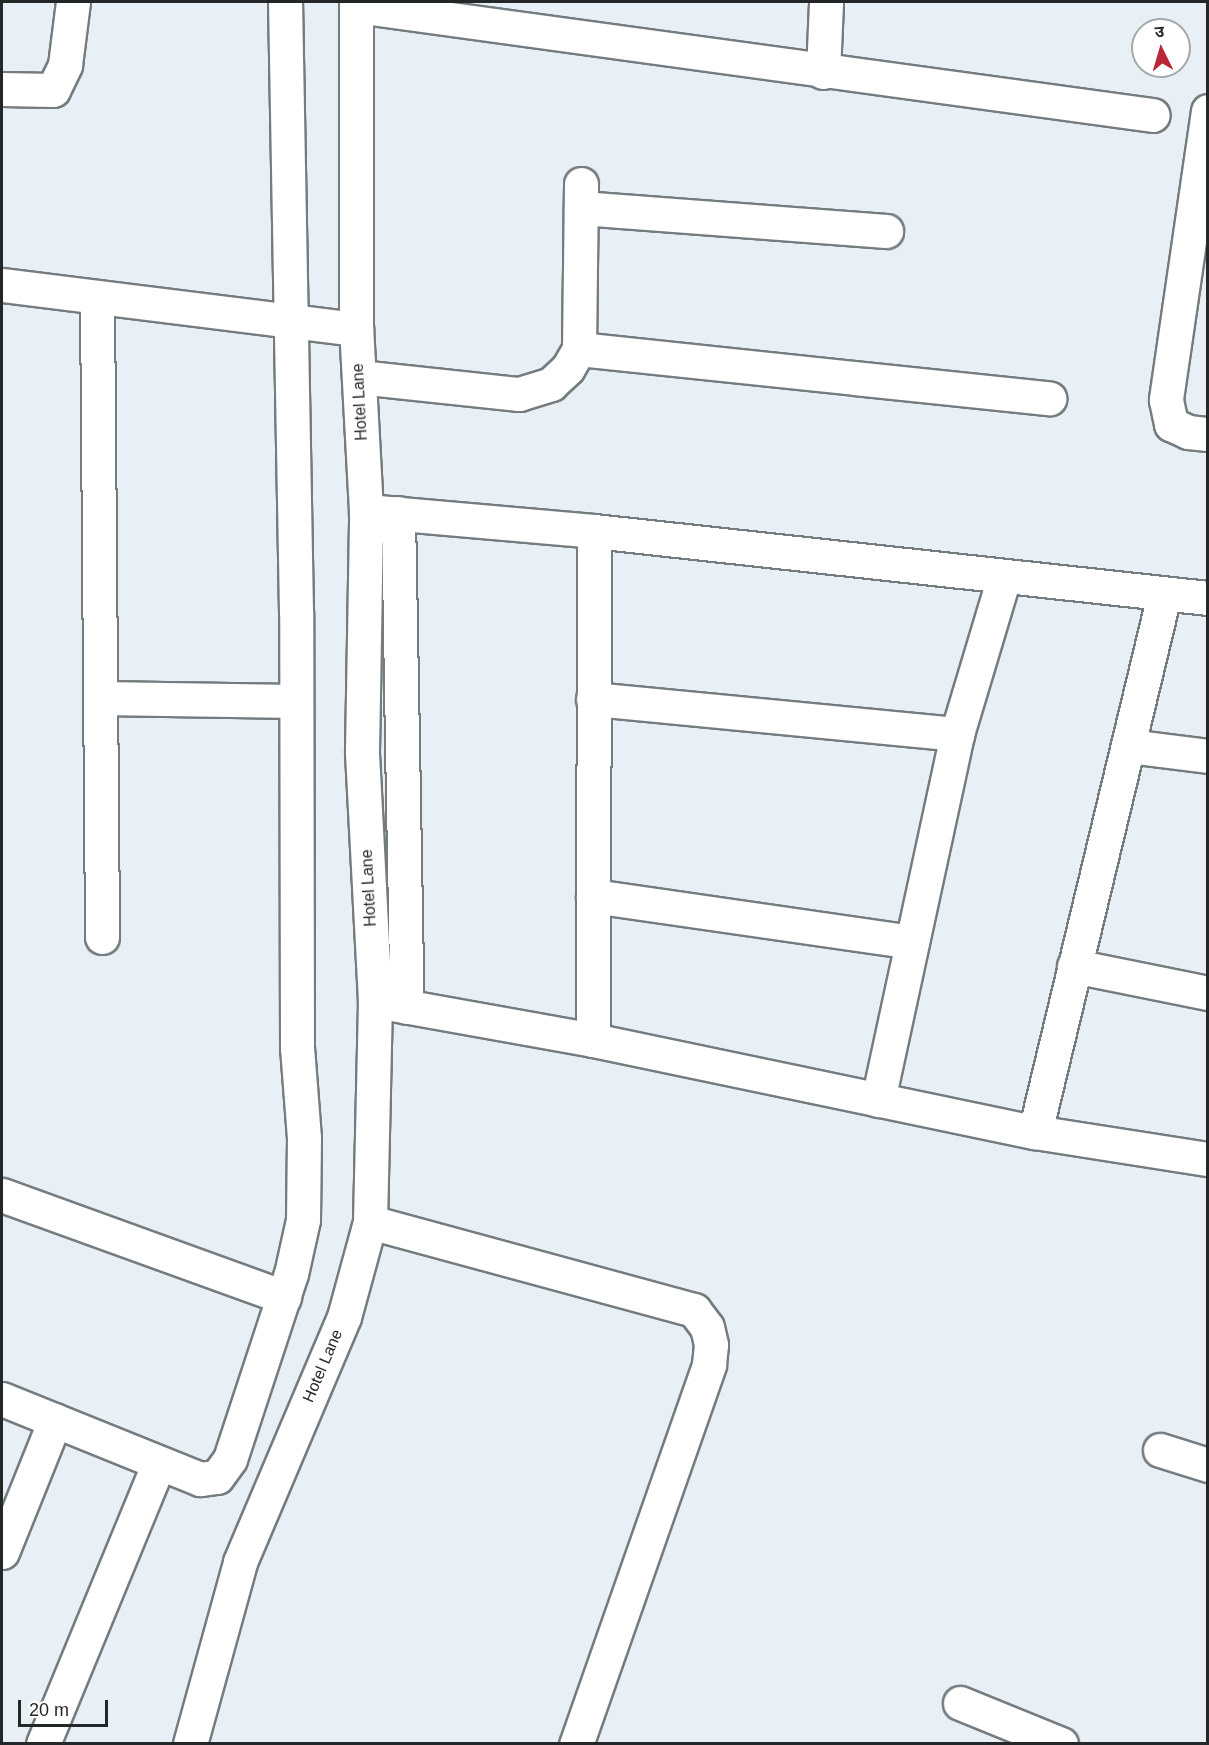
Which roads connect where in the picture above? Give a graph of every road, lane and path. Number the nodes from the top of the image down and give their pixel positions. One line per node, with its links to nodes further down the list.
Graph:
1 (73, 2): 6 (street)
2 (285, 2): 12 (street)
3 (826, 2): 5 (street)
4 (356, 4): 5 (street); 13 (street, Hotel Lane)
5 (823, 72): 8 (street)
6 (2, 88)
7 (1208, 111): 17 (street)
8 (1153, 115)
9 (886, 231): 14 (street)
10 (2, 285): 11 (street)
11 (97, 297): 12 (street); 23 (street)
12 (294, 321): 13 (street); 25 (street)
13 (345, 327): 15 (street, Hotel Lane)
14 (579, 349): 15 (street); 16 (street)
15 (359, 377): 18 (street, Hotel Lane)
16 (1049, 398)
17 (1208, 434)
18 (382, 512): 19 (street); 34 (street, Hotel Lane); 35 (street)
19 (594, 531): 20 (street); 24 (street)
20 (1004, 577): 21 (street); 26 (street)
21 (1164, 595): 22 (street); 27 (street)
22 (1208, 598)
23 (100, 698): 25 (street); 30 (street)
24 (593, 699): 26 (street); 29 (street)
25 (296, 701): 42 (street)
26 (957, 734): 31 (street)
27 (1128, 746): 28 (street); 32 (street)
28 (1208, 756)
29 (593, 896): 31 (street); 36 (street)
30 (102, 937)
31 (912, 942): 37 (street)
32 (1074, 966): 33 (street); 38 (street)
33 (1208, 993)
34 (375, 1001): 35 (street); 41 (street, Hotel Lane)
35 (407, 1007): 36 (street)
36 (592, 1040): 37 (street)
37 (878, 1100): 38 (street)
38 (1035, 1132): 39 (street)
39 (1208, 1159)
40 (2, 1194): 42 (street)
41 (370, 1222): 51 (street, Hotel Lane); 52 (street)
42 (284, 1298): 46 (street)
43 (2, 1399): 44 (street)
44 (55, 1420): 46 (street); 48 (street)
45 (1160, 1450): 47 (street)
46 (159, 1462): 50 (street)
47 (1208, 1465)
48 (2, 1552)
49 (960, 1703): 53 (street)
50 (43, 1743)
51 (190, 1743)
52 (576, 1743)
53 (1061, 1743)

